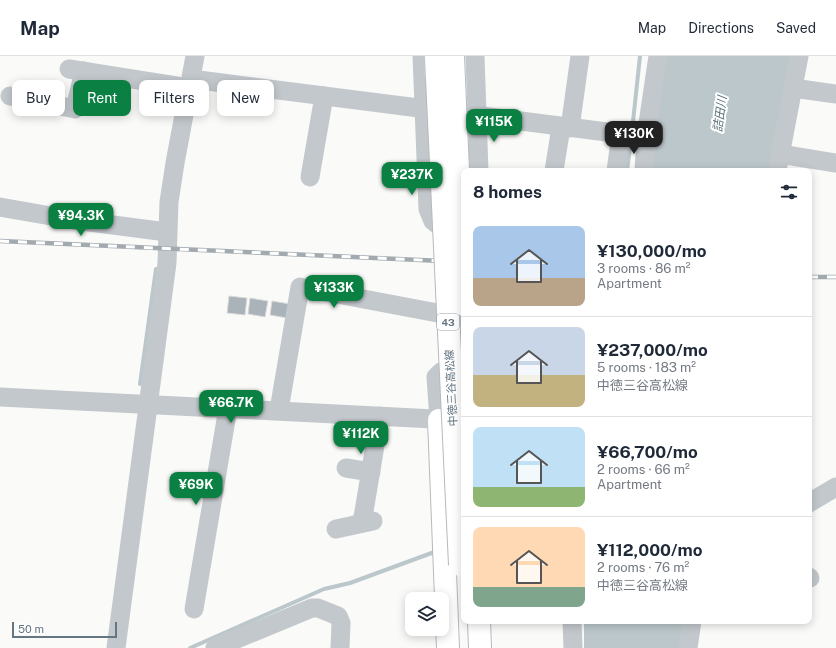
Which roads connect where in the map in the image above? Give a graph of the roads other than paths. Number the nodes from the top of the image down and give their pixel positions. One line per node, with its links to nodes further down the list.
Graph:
1 (195, 56): 11 (street)
2 (422, 56): 17 (street)
3 (436, 56): 9 (main road, 中徳三谷高松線 / 43)
4 (453, 56): 9 (main road, 中徳三谷高松線 / 43)
5 (475, 56): 19 (street)
6 (580, 56): 20 (street)
7 (658, 56): 22 (street)
8 (799, 56): 13 (street)
9 (445, 79): 33 (main road, 中徳三谷高松線 / 43, bridge); 48 (main road, 中徳三谷高松線 / 43, bridge)
10 (158, 80): 15 (street)
11 (191, 80)
12 (209, 86): 16 (street)
13 (793, 88): 14 (street); 23 (street)
14 (836, 94)
15 (10, 96)
16 (324, 96): 17 (street); 29 (street)
17 (424, 109): 19 (street); 31 (street)
18 (184, 116): 32 (street)
19 (478, 116): 20 (street); 25 (street)
20 (566, 127): 21 (street); 26 (street)
21 (621, 134): 22 (street); 27 (street)
22 (646, 137): 28 (street)
23 (778, 163): 24 (street)
24 (836, 163)
25 (479, 168)
26 (555, 168)
27 (616, 168)
28 (644, 168)
29 (310, 177)
30 (0, 207): 32 (street)
31 (461, 229)
32 (167, 232): 37 (street)
33 (461, 270)
34 (461, 317): 39 (street)
35 (461, 370): 41 (street)
36 (0, 396): 37 (street)
37 (149, 404): 38 (street); 56 (street)
38 (228, 408): 39 (street); 49 (street)
39 (279, 410): 40 (street)
40 (380, 416): 41 (street); 44 (street)
41 (438, 420): 42 (street); 59 (main road)
42 (461, 421)
43 (346, 468): 44 (street)
44 (371, 472): 47 (street)
45 (836, 487): 46 (street)
46 (812, 501)
47 (336, 529)
48 (461, 593)
49 (194, 609)
50 (462, 624): 60 (main road, 中徳三谷高松線 / 43, bridge)
51 (479, 624): 61 (main road)
52 (493, 624): 62 (main road)
53 (572, 624): 63 (street)
54 (692, 624): 64 (street)
55 (244, 642): 57 (street); 58 (street)
56 (116, 648)
57 (215, 648)
58 (340, 648)
59 (448, 648)
60 (463, 648)
61 (480, 648)
62 (494, 648)
63 (573, 648)
64 (688, 648)

